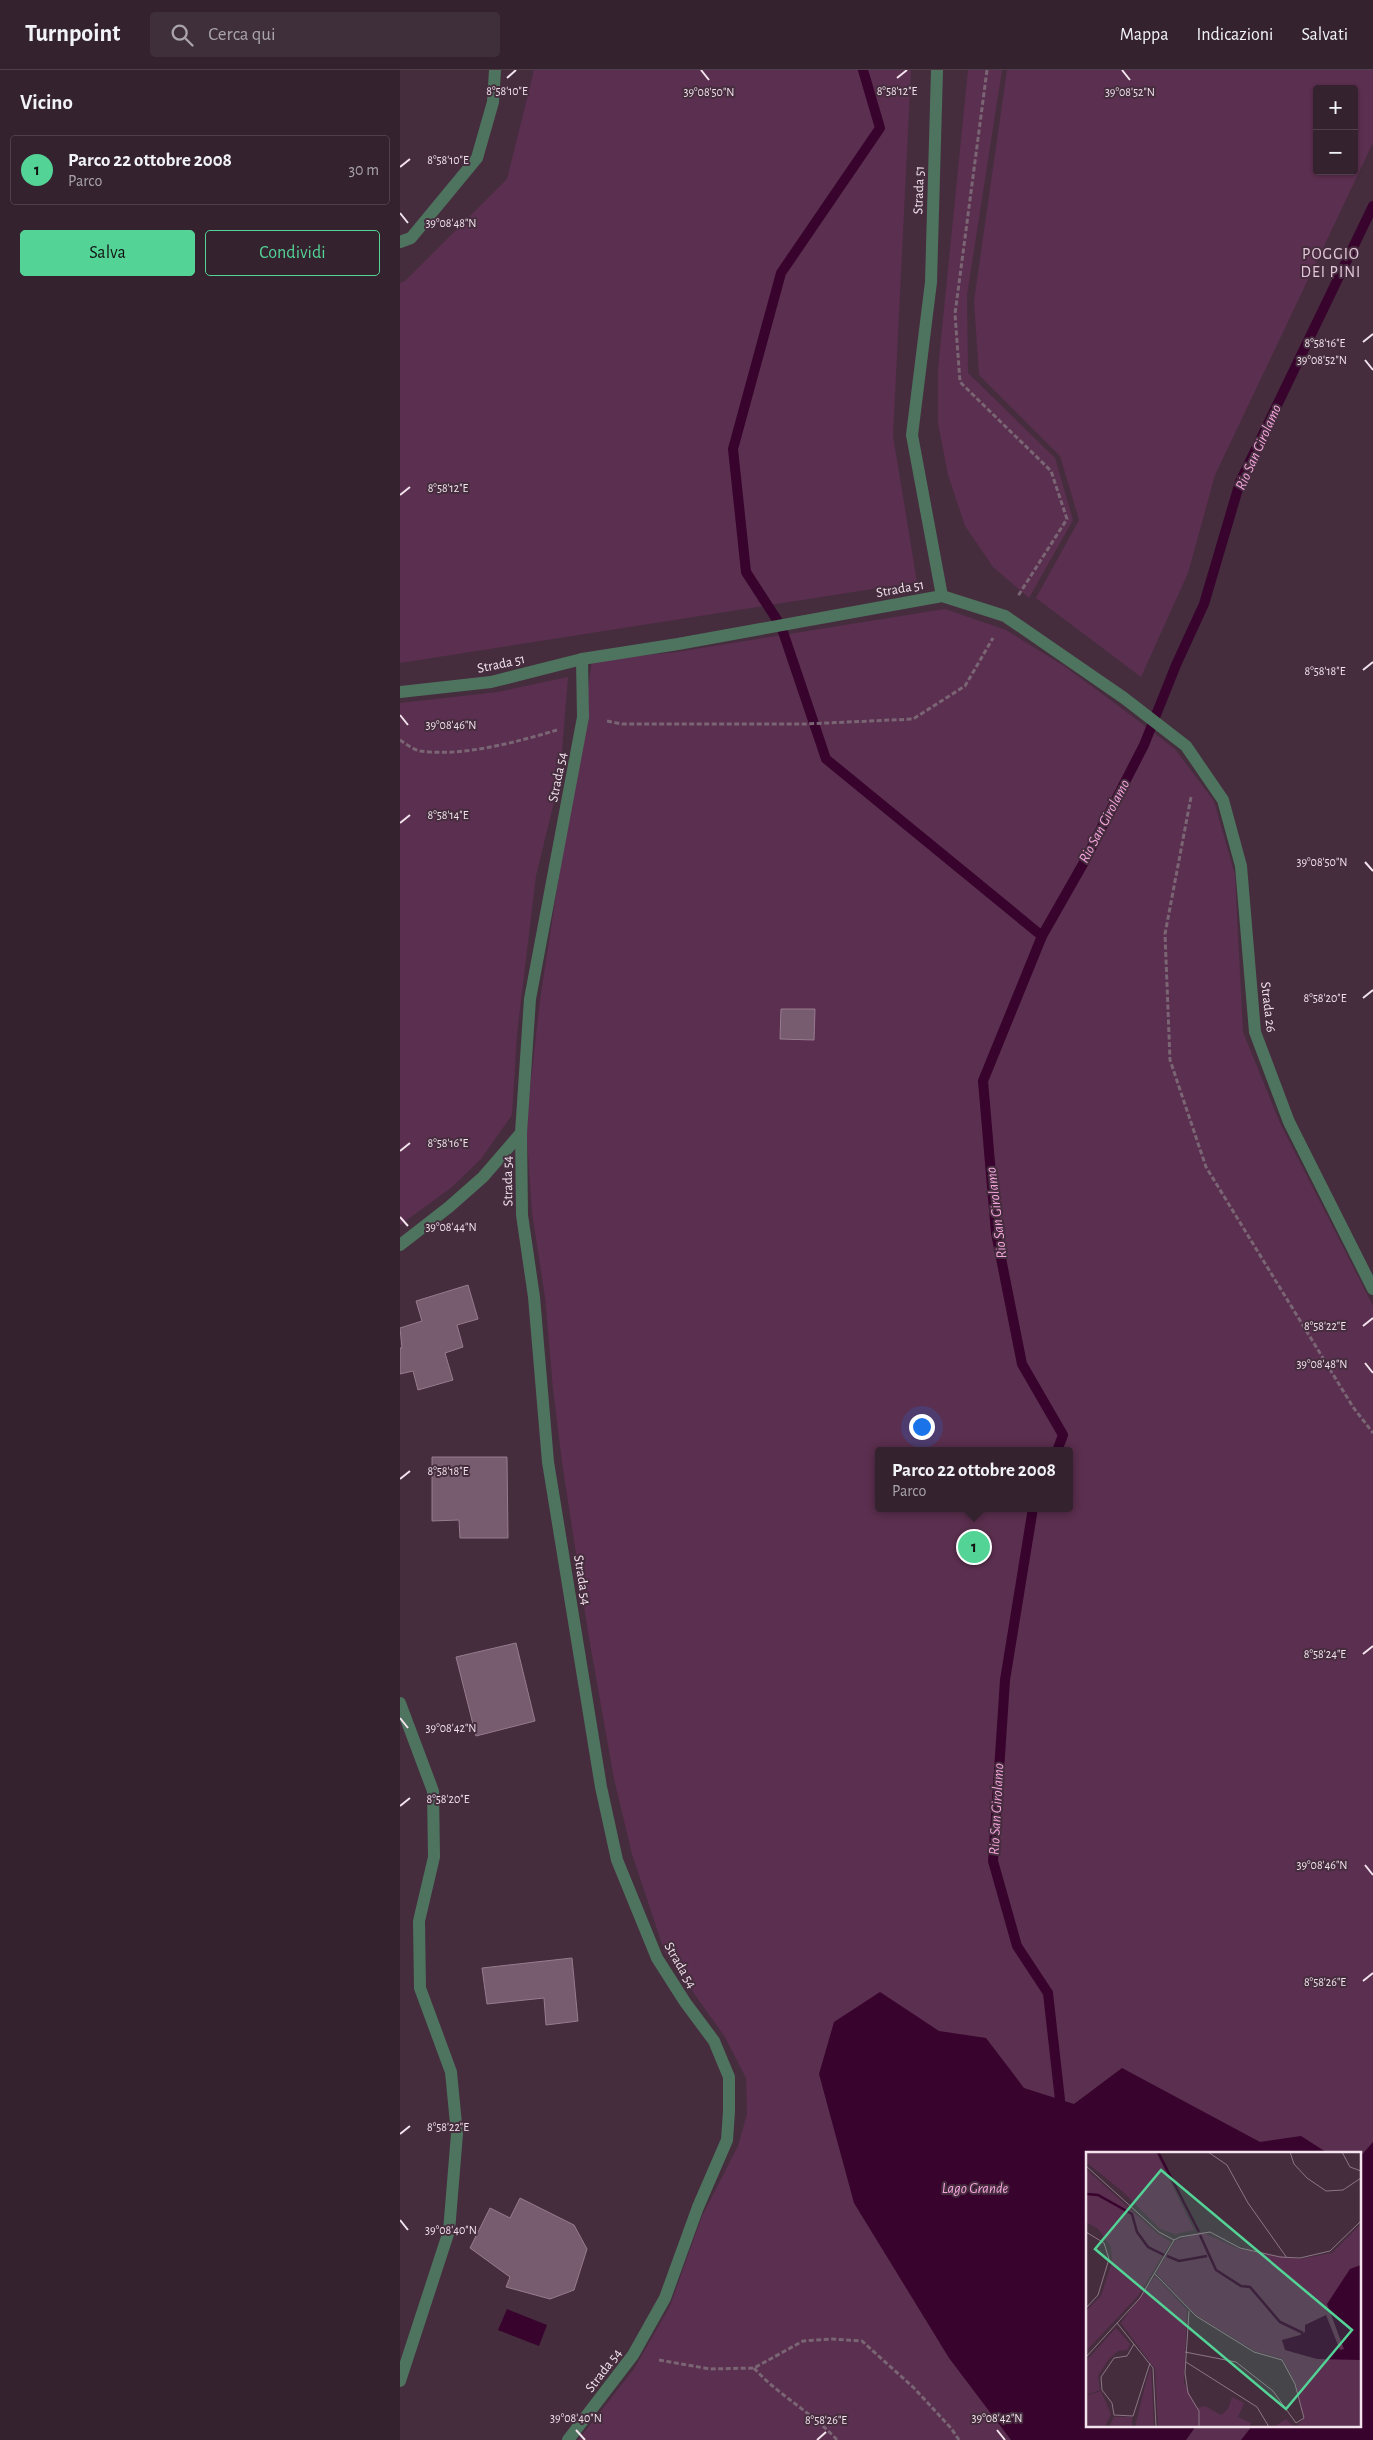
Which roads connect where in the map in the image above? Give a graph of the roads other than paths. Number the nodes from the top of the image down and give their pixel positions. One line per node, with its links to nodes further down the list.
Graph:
1 (496, 70): 3 (street)
2 (937, 70): 4 (street, Strada 51)
3 (400, 242)
4 (942, 596): 5 (street, Strada 51); 9 (street, Strada 26)
5 (582, 659): 6 (street, Strada 51); 7 (street, Strada 54)
6 (400, 692)
7 (521, 1133): 8 (street); 12 (street, Strada 54)
8 (400, 1245)
9 (1373, 1289)
10 (400, 1703): 11 (street)
11 (400, 2381)
12 (568, 2440)

